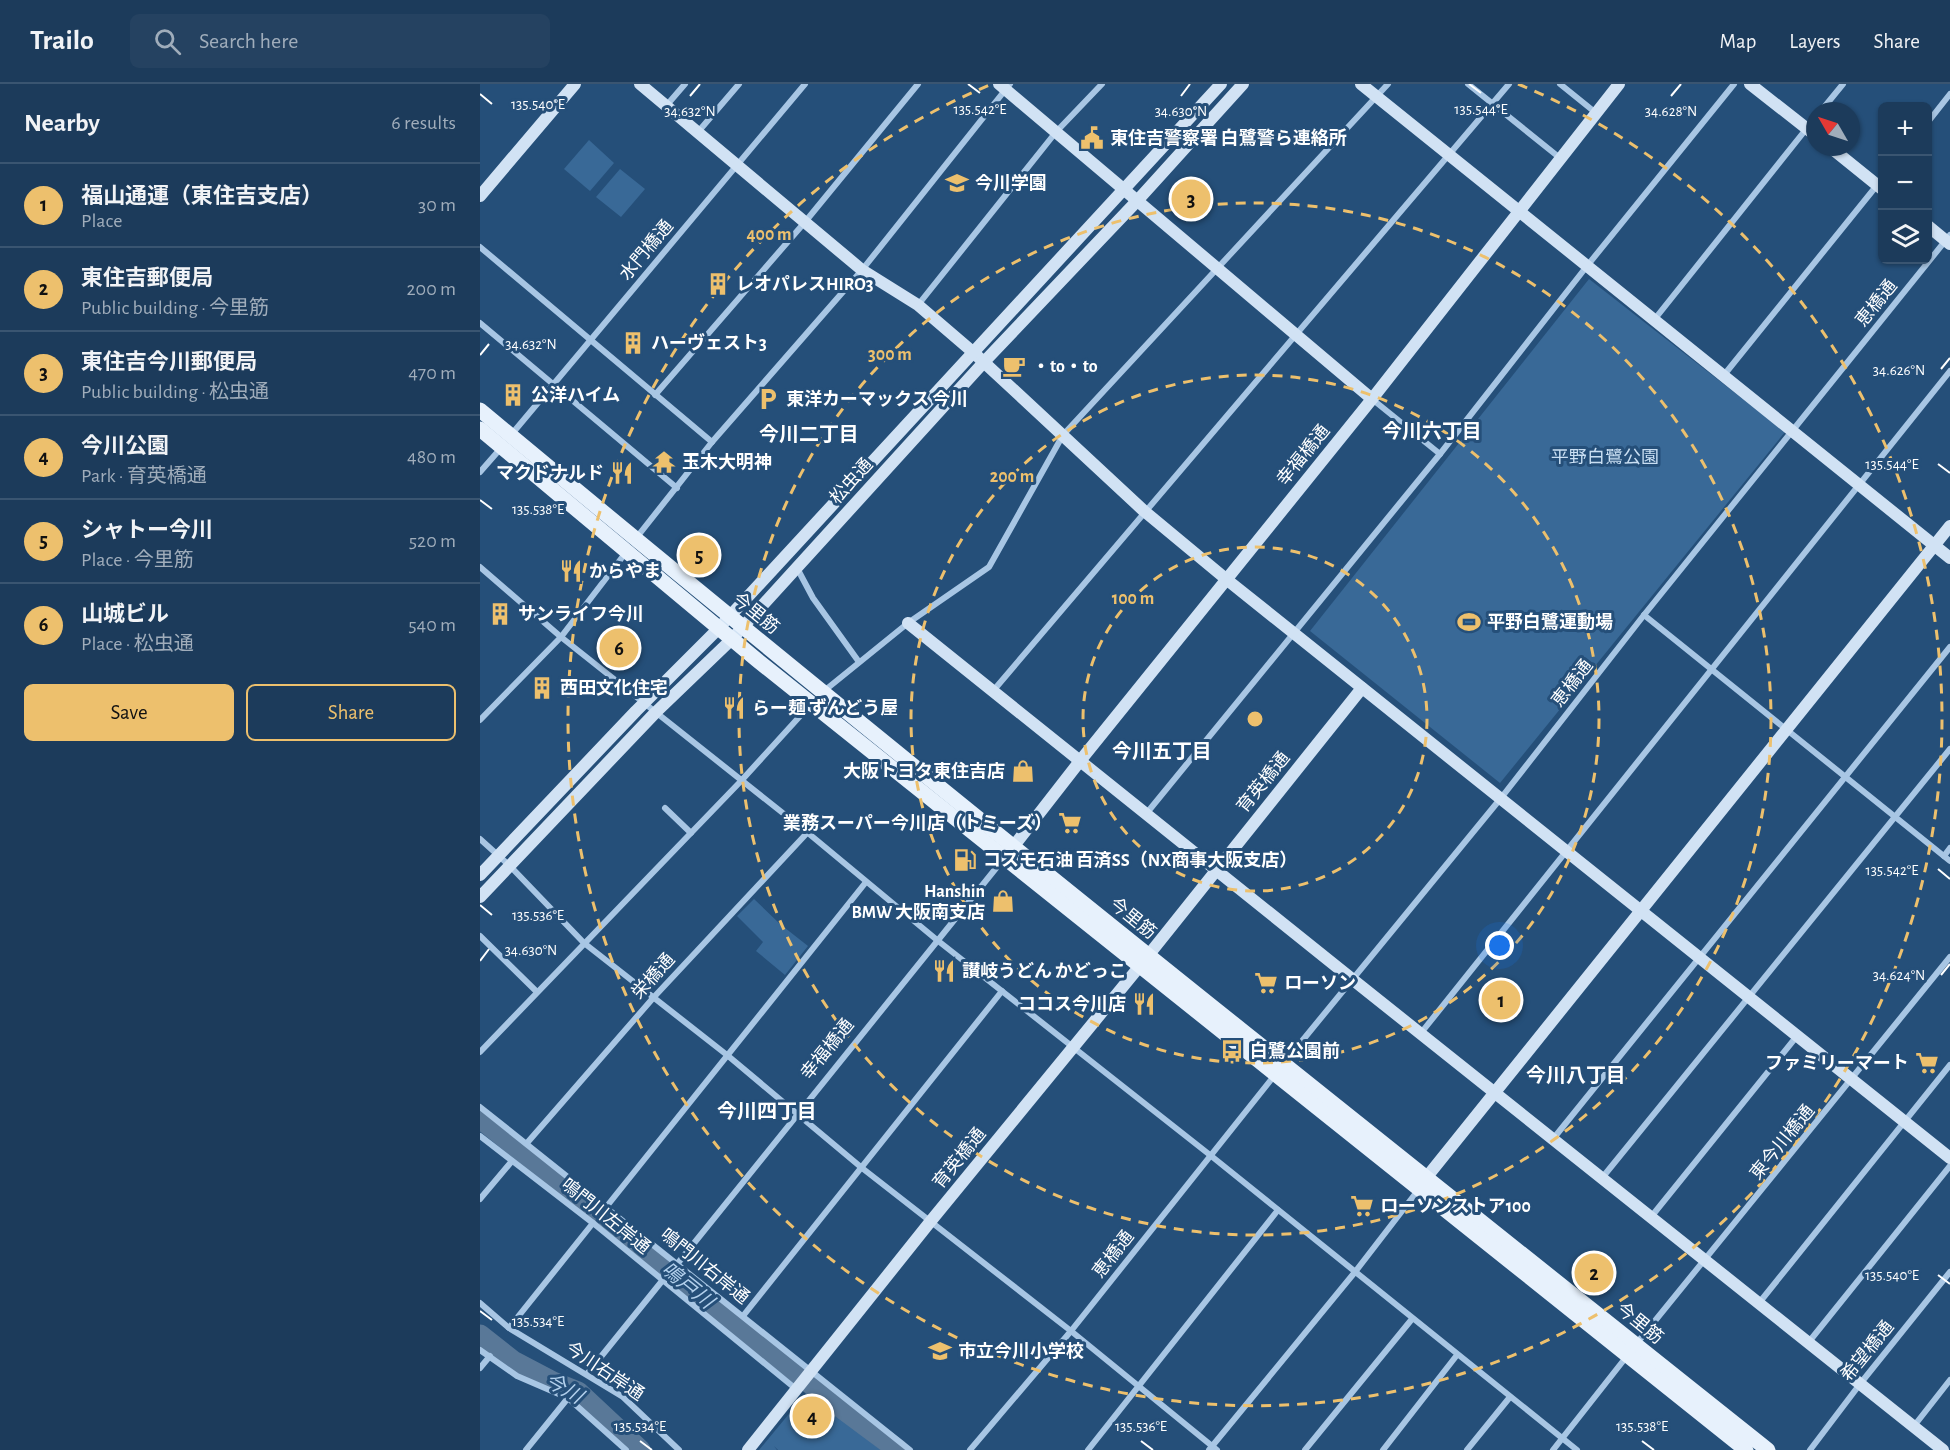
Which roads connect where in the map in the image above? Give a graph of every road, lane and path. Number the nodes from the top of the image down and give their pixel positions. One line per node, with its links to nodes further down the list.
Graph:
1 (575, 84): 38 (street)
2 (640, 84): 24 (street)
3 (685, 84): 24 (street)
4 (739, 84): 28 (street)
5 (805, 84): 34 (street, 水門橋通)
6 (918, 84): 41 (street)
7 (1102, 84): 29 (street)
8 (1221, 84): 37 (street, 松虫通)
9 (1243, 84): 39 (street, 松虫通)
10 (1361, 84): 21 (street)
11 (1388, 84): 21 (street)
12 (1468, 84): 23 (street)
13 (1509, 84): 23 (street)
14 (1560, 84): 25 (street)
15 (1619, 84): 25 (street, 幸福橋通)
16 (1734, 84): 45 (street)
17 (1750, 84): 27 (street)
18 (1843, 84): 22 (street)
19 (1005, 86): 29 (street); 47 (street)
20 (1950, 94): 26 (street)
21 (1377, 96): 31 (street); 46 (street)
22 (1828, 102)
23 (1492, 104): 31 (street); 33 (street)
24 (666, 106): 28 (street)
25 (1596, 113): 33 (street, 幸福橋通)
26 (1932, 117)
27 (1806, 123)
28 (698, 132): 34 (street)
29 (1056, 132): 37 (street); 48 (street)
30 (1806, 134): 49 (street)
31 (1449, 154): 40 (street); 51 (street)
32 (1842, 156): 35 (street)
33 (1560, 158): 40 (street, 幸福橋通)
34 (737, 165): 41 (street); 52 (street, 水門橋通)
35 (1878, 182)
36 (1878, 188): 56 (street)
37 (1124, 189): 39 (street); 53 (street, 松虫通)
38 (480, 196)
39 (1137, 201): 46 (street); 54 (street, 松虫通)
40 (1519, 209): 45 (street); 59 (street, 幸福橋通)
41 (805, 222): 47 (street); 58 (street)
42 (1932, 229): 43 (street)
43 (1949, 240): 62 (street, 恵橋通)
44 (480, 247): 52 (street)
45 (1587, 266): 49 (street); 66 (street)
46 (1216, 268): 51 (street); 63 (street)
47 (862, 270): 48 (street); 65 (street)
48 (918, 305): 53 (street)
49 (1654, 320): 56 (street)
50 (480, 323): 57 (street)
51 (1296, 335): 59 (street); 70 (street)
52 (591, 340): 57 (street, 水門橋通); 58 (street)
53 (974, 353): 54 (street); 79 (street, 松虫通)
54 (984, 362): 63 (street); 76 (street, 松虫通)
55 (1950, 371): 68 (street)
56 (1724, 375): 62 (street)
57 (553, 385): 64 (street, 水門橋通); 69 (street)
58 (655, 394): 65 (street)
59 (1372, 399): 66 (street); 77 (street, 幸福橋通)
60 (480, 410): 64 (main road, 今里筋)
61 (480, 429): 64 (main road, 今里筋)
62 (1793, 430): 68 (street); 78 (street, 恵橋通)
63 (1063, 435): 70 (street); 80 (street)
64 (506, 441): 67 (street, 水門橋通); 72 (main road, 今里筋)
65 (712, 442): 69 (street)
66 (1440, 454): 83 (street)
67 (480, 472)
68 (1859, 484): 73 (street); 88 (street)
69 (677, 488): 72 (street)
70 (1144, 511): 77 (street); 90 (street)
71 (1950, 526): 73 (street)
72 (631, 545): 79 (main road, 今里筋); 82 (main road, 今里筋); 84 (street)
73 (1935, 546): 74 (street); 95 (street)
74 (1950, 558)
75 (480, 567): 84 (street)
76 (797, 568): 81 (street, 松虫通); 87 (street)
77 (1226, 579): 83 (street); 97 (street, 幸福橋通)
78 (1644, 615): 88 (street); 100 (street, 恵橋通)
79 (729, 617): 81 (main road, 今里筋); 82 (street, 松虫通)
80 (908, 622): 87 (street); 90 (street)
81 (742, 627): 85 (street, 松虫通); 91 (main road, 今里筋)
82 (718, 629): 85 (main road, 今里筋); 92 (street, 松虫通)
83 (1295, 633): 89 (street); 102 (street)
84 (561, 637): 92 (street); 94 (street)
85 (731, 640): 91 (main road, 今里筋); 93 (street, 松虫通)
86 (1950, 647): 98 (street)
87 (859, 662): 91 (street)
88 (1712, 670): 95 (street); 108 (street)
89 (1362, 688): 100 (street); 114 (street, 育英橋通)
90 (993, 691): 97 (street)
91 (817, 698): 99 (street); 109 (main road, 今里筋)
92 (644, 703): 93 (street); 110 (street, 松虫通)
93 (655, 713): 99 (street); 113 (street, 松虫通)
94 (480, 720)
95 (1787, 731): 98 (street); 118 (street)
96 (1950, 749): 103 (street)
97 (1080, 760): 102 (street); 109 (street, 幸福橋通)
98 (1845, 777): 103 (street); 123 (street)
99 (741, 781): 104 (street); 105 (street)
100 (1501, 798): 108 (street); 125 (street, 恵橋通)
101 (665, 808): 104 (street)
102 (1146, 814): 114 (street)
103 (1896, 817): 111 (street); 129 (street)
104 (691, 833): 121 (street)
105 (807, 833): 116 (street); 128 (street, 栄橋通)
106 (480, 839): 110 (street)
107 (1950, 848): 111 (street)
108 (1566, 851): 118 (street); 130 (street)
109 (1008, 853): 120 (street, 幸福橋通); 124 (main road, 今里筋)
110 (498, 856): 113 (street); 115 (street, 松虫通)
111 (1944, 856): 112 (street)
112 (1950, 861)
113 (510, 866): 117 (street, 松虫通); 121 (street)
114 (1216, 869): 124 (street, 育英橋通); 125 (street)
115 (480, 875)
116 (866, 882): 120 (street); 134 (street)
117 (480, 897)
118 (1640, 911): 123 (street); 138 (street)
119 (480, 936): 127 (street)
120 (937, 940): 126 (street); 140 (street, 幸福橋通)
121 (584, 943): 127 (street); 128 (street)
122 (1950, 957): 137 (street, 東今川橋通)
123 (1699, 958): 129 (street); 143 (street)
124 (1144, 961): 132 (street, 育英橋通); 136 (main road, 今里筋)
125 (1352, 979): 130 (street); 136 (street, 恵橋通)
126 (1002, 991): 132 (street); 149 (street)
127 (537, 992): 133 (street)
128 (654, 997): 134 (street); 144 (street, 栄橋通)
129 (1749, 998): 131 (street); 150 (street)
130 (1421, 1033): 138 (street)
131 (1797, 1036): 137 (street); 155 (street)
132 (1073, 1048): 145 (street); 156 (street, 育英橋通)
133 (480, 1052)
134 (727, 1055): 140 (street); 153 (street)
135 (1950, 1065): 141 (street)
136 (1280, 1069): 145 (street, 恵橋通); 151 (main road, 今里筋)
137 (1852, 1080): 141 (street); 158 (street, 東今川橋通)
138 (1495, 1092): 143 (street); 151 (street)
139 (480, 1107): 144 (street, 鳴門川右岸通)
140 (797, 1115): 149 (street); 159 (street, 幸福橋通)
141 (1904, 1122): 146 (street); 164 (street)
142 (480, 1136): 147 (street, 鳴門川左岸通)
143 (1553, 1139): 150 (street)
144 (527, 1143): 153 (street, 鳴門川右岸通)
145 (1210, 1155): 154 (street); 168 (street, 恵橋通)
146 (1950, 1158)
147 (512, 1161): 152 (street); 157 (street, 鳴門川左岸通)
148 (1950, 1166): 169 (street)
149 (862, 1168): 156 (street); 165 (street)
150 (1602, 1178): 155 (street)
151 (1422, 1184): 160 (street); 171 (main road, 今里筋)
152 (480, 1199)
153 (607, 1206): 159 (street, 鳴門川右岸通)
154 (1278, 1210): 160 (street); 179 (street)
155 (1651, 1217): 158 (street)
156 (930, 1222): 168 (street); 175 (street, 育英橋通)
157 (593, 1223): 162 (street, 鳴門川左岸通); 167 (street)
158 (1705, 1261): 164 (street); 171 (street, 東今川橋通)
159 (678, 1263): 165 (street, 鳴門川右岸通)
160 (1355, 1272): 166 (street); 185 (street)
161 (1950, 1272): 178 (street, 希望橋通)
162 (662, 1281): 176 (street); 180 (street, 鳴門川左岸通)
163 (480, 1303): 167 (street, 今川右岸通)
164 (1759, 1304): 169 (street)
165 (743, 1316): 175 (street, 鳴門川右岸通)
166 (1412, 1318): 172 (street); 193 (street)
167 (509, 1328): 176 (street, 今川右岸通)
168 (1071, 1331): 179 (street); 191 (street, 恵橋通)
169 (1808, 1343): 178 (street)
170 (480, 1350): 173 (street)
171 (1632, 1350): 184 (street, 東今川橋通); 198 (main road, 今里筋); 199 (main road, 今里筋)
172 (1457, 1355): 181 (street); 194 (street)
173 (490, 1356): 174 (street); 182 (street)
174 (480, 1368)
175 (811, 1373): 180 (street, 育英橋通); 190 (street, 鳴門川右岸通)
176 (587, 1374): 188 (street, 今川右岸通)
177 (1950, 1380): 183 (street)
178 (1860, 1384): 183 (street); 200 (street, 希望橋通)
179 (1138, 1386): 185 (street); 192 (street)
180 (798, 1387): 189 (street)
181 (1510, 1397): 184 (street); 195 (street)
182 (568, 1398): 186 (street); 187 (street)
183 (1913, 1426): 201 (street)
184 (1563, 1439): 196 (street, 東今川橋通); 197 (street)
185 (1213, 1449)
186 (526, 1450)
187 (626, 1450)
188 (679, 1450)
189 (748, 1450)
190 (910, 1450)
191 (970, 1450)
192 (1088, 1450)
193 (1305, 1450)
194 (1383, 1450)
195 (1467, 1450)
196 (1553, 1450)
197 (1576, 1450)
198 (1746, 1450)
199 (1768, 1450)
200 (1810, 1450)
201 (1943, 1450)

